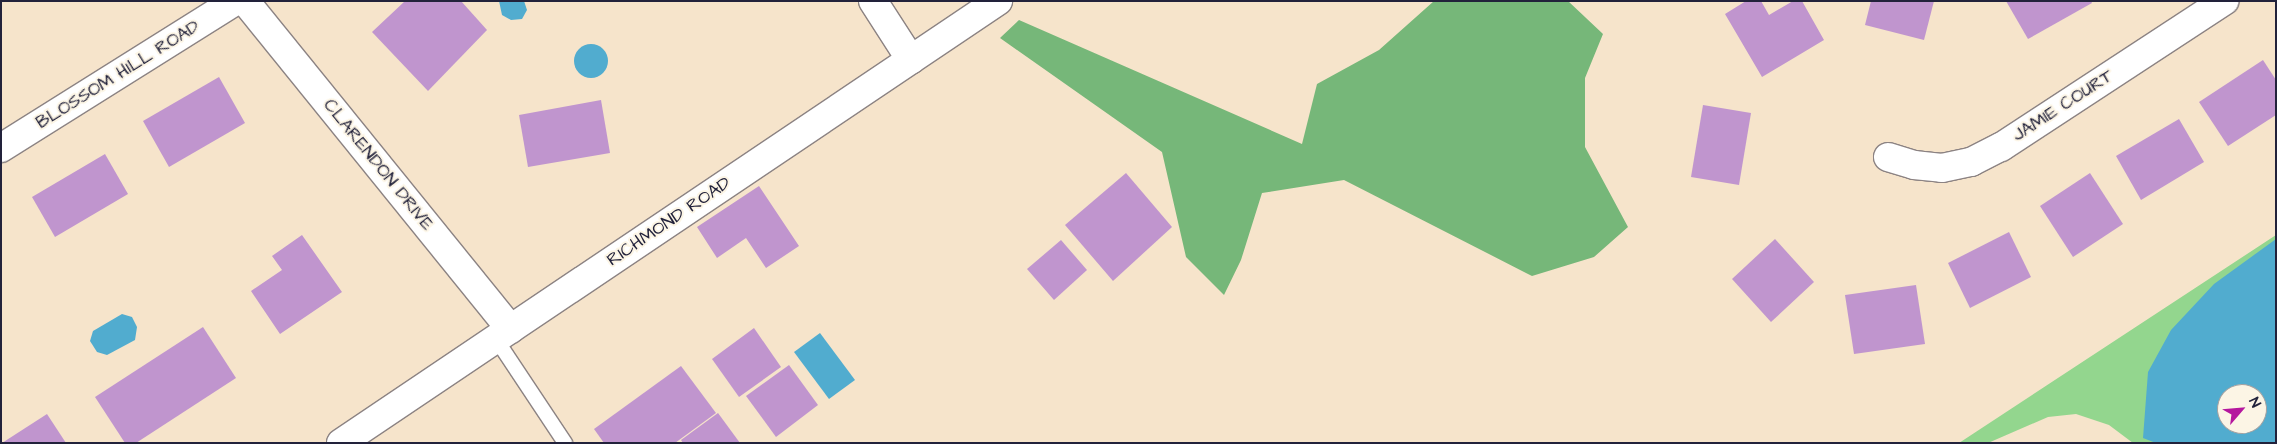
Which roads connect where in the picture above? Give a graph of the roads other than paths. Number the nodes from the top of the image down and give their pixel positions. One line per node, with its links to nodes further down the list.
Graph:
1 (235, 1): 7 (street, BLOSSOM HILL ROAD)
2 (245, 1): 9 (street, CLARENDON DRIVE)
3 (872, 1): 6 (street)
4 (998, 1): 6 (street, RICHMOND ROAD)
5 (2224, 1): 8 (street, JAMIE COURT)
6 (911, 60): 9 (street, RICHMOND ROAD)
7 (1, 148)
8 (1888, 157)
9 (503, 334): 10 (street, RICHMOND ROAD); 11 (lane)
10 (341, 443)
11 (565, 443)

